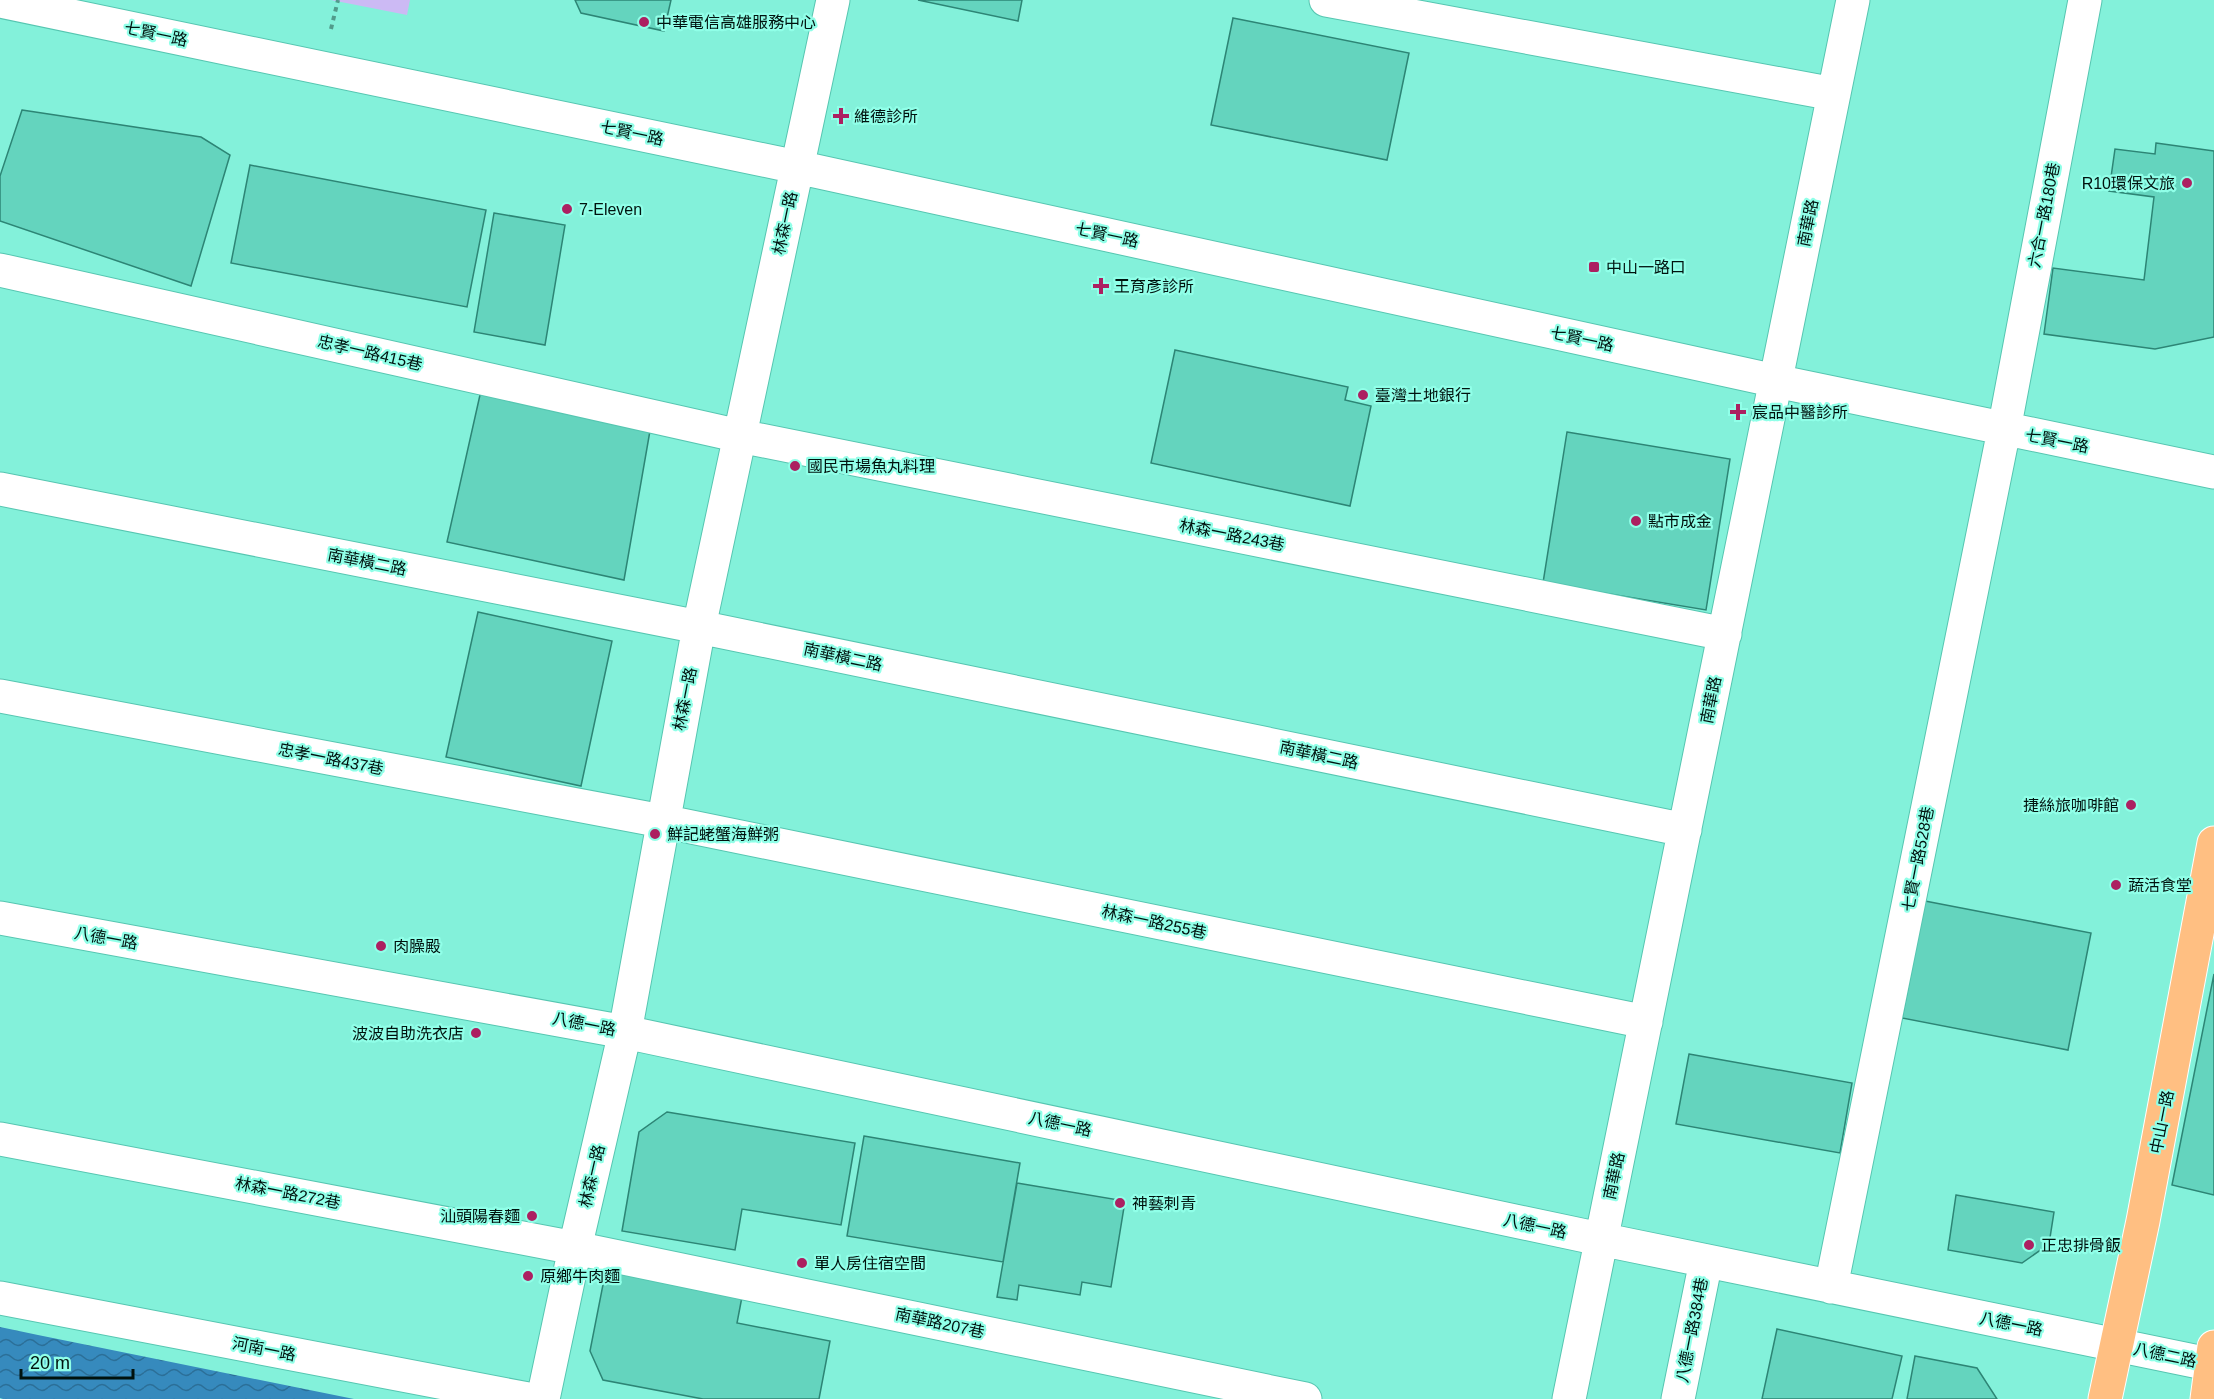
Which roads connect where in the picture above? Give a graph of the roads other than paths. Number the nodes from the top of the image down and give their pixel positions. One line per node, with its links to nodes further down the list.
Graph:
1 (832, 0): 7 (street, 林森一路)
2 (1326, 0): 6 (street)
3 (1853, 0): 6 (street, 南華路)
4 (2085, 0): 10 (street, 六合一路180巷)
5 (0, 1): 7 (street, 七賢一路)
6 (1834, 94): 9 (street, 南華路)
7 (797, 167): 9 (street, 七賢一路); 11 (street, 林森一路)
8 (0, 270): 11 (street, 忠孝一路415巷)
9 (1776, 381): 10 (street, 七賢一路); 15 (street, 南華路)
10 (2004, 430): 12 (street, 七賢一路); 27 (street, 七賢一路528巷)
11 (740, 436): 14 (street, 林森一路); 15 (street, 林森一路243巷)
12 (2214, 472)
13 (0, 489): 14 (street, 南華橫二路)
14 (699, 627): 17 (street, 林森一路); 18 (street, 南華橫二路)
15 (1725, 634): 18 (street, 南華路)
16 (0, 696): 17 (street, 忠孝一路437巷)
17 (662, 821): 21 (street, 林森一路255巷); 22 (street, 林森一路)
18 (1685, 830): 21 (street, 南華路)
19 (2214, 843): 29 (main road, 中山一路)
20 (0, 918): 22 (street, 八德一路)
21 (1646, 1022): 24 (street, 南華路)
22 (625, 1032): 24 (street, 八德一路); 25 (street, 林森一路)
23 (0, 1138): 25 (street, 林森一路272巷)
24 (1600, 1239): 26 (street, 八德一路); 34 (street, 南華路)
25 (575, 1248): 32 (street, 林森一路); 33 (street, 南華路207巷)
26 (1706, 1261): 27 (street, 八德一路); 35 (street, 八德一路384巷)
27 (1831, 1287): 29 (street, 八德一路)
28 (0, 1298): 31 (street, 河南一路)
29 (2116, 1345): 30 (street, 八德二路); 36 (main road, 中山一路)
30 (2213, 1359): 37 (main road)
31 (528, 1399)
32 (543, 1399)
33 (1305, 1399)
34 (1569, 1399)
35 (1678, 1399)
36 (2105, 1399)
37 (2207, 1399)

